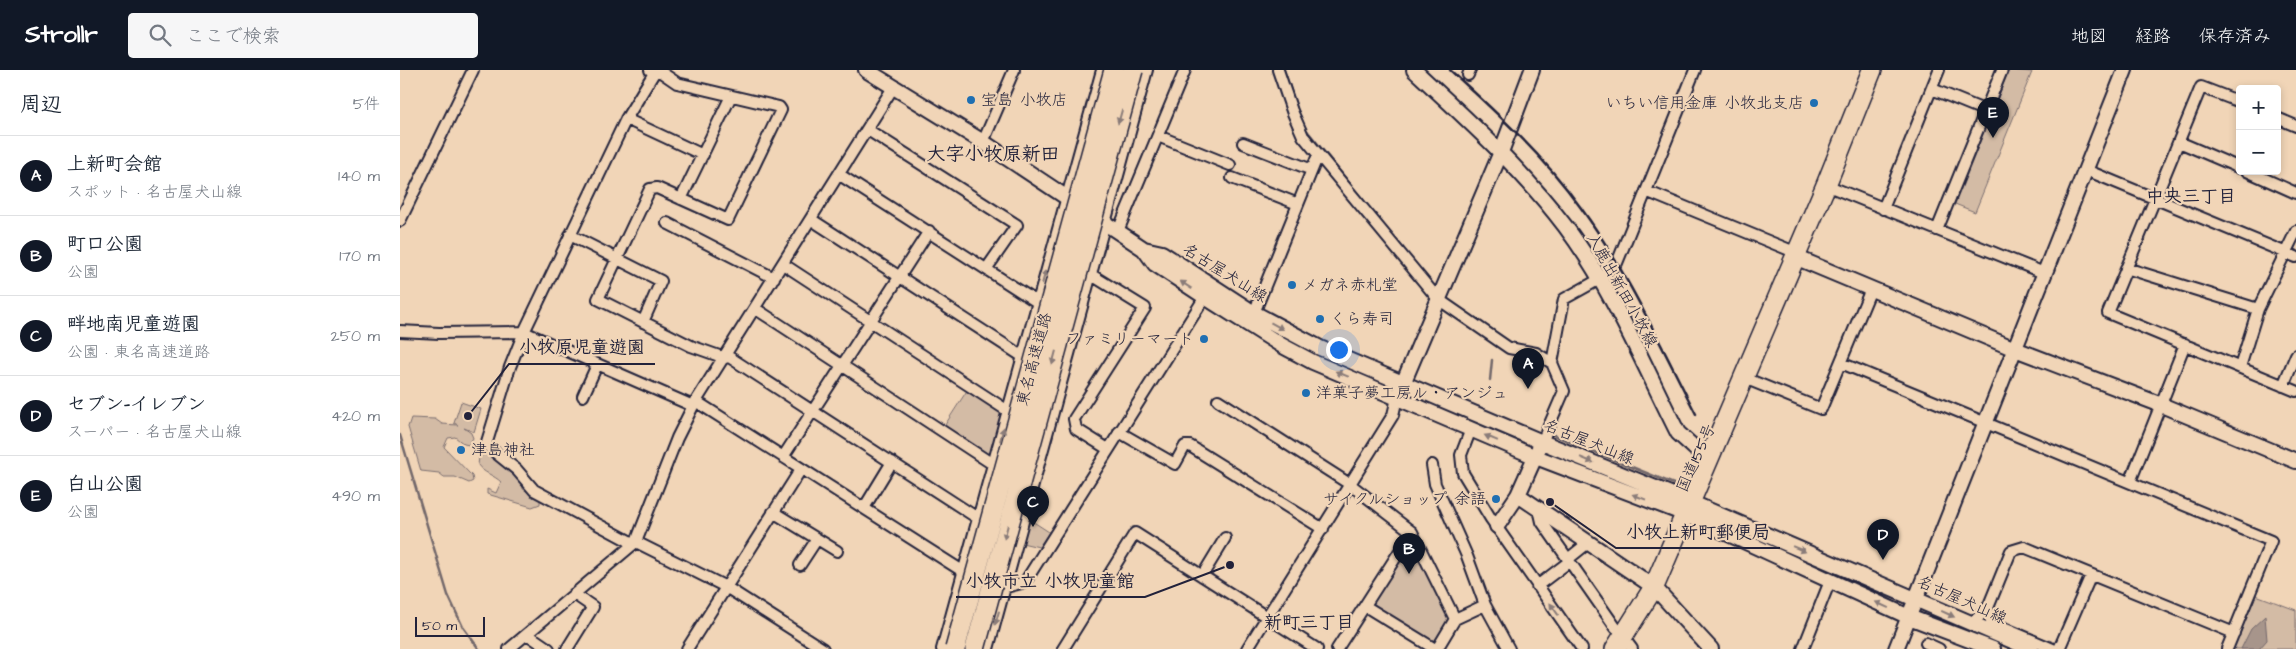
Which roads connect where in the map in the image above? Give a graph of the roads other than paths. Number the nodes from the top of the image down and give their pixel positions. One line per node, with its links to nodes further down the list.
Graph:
1 (473, 70): 52 (street)
2 (866, 70): 19 (main road, 名古屋犬山線)
3 (1014, 70): 30 (street)
4 (1102, 70): 18 (street)
5 (1114, 70): 166 (highway, 東名高速道路, bridge)
6 (1133, 70): 167 (highway, 東名高速道路, one-way to 167, bridge)
7 (1147, 70): 21 (street)
8 (1185, 70): 29 (street)
9 (1278, 70): 35 (street)
10 (1414, 70): 33 (main road, 入鹿出新田小牧線)
11 (1532, 70): 33 (main road)
12 (1695, 70): 44 (street)
13 (1939, 70): 20 (street)
14 (2002, 70): 24 (street)
15 (2125, 70): 39 (main road)
16 (655, 71): 22 (street); 25 (street)
17 (1870, 71): 43 (highway, 国道155号)
18 (1098, 82): 21 (street); 46 (street)
19 (894, 86): 28 (street); 30 (main road, 名古屋犬山線)
20 (1932, 89): 24 (street); 50 (street)
21 (1140, 93): 54 (street)
22 (731, 96): 34 (street); 47 (street)
23 (2236, 100): 31 (street)
24 (1986, 111): 55 (street)
25 (626, 119): 34 (street); 59 (street)
26 (2281, 120): 27 (street)
27 (2296, 126)
28 (868, 130): 40 (street); 66 (street)
29 (1158, 136): 36 (street); 58 (street)
30 (983, 142): 46 (main road, 名古屋犬山線)
31 (2179, 142): 37 (street); 48 (street)
32 (1243, 143): 38 (street)
33 (1501, 152): 72 (main road, 入鹿出新田小牧線); 75 (main road)
34 (703, 155): 47 (street)
35 (1318, 155): 38 (street); 75 (street)
36 (1230, 165)
37 (2236, 166)
38 (1312, 170): 49 (street)
39 (2086, 170): 48 (street); 68 (main road)
40 (840, 175): 51 (street); 57 (street)
41 (2256, 175): 45 (street)
42 (1232, 178): 49 (street)
43 (1826, 185): 50 (street); 64 (highway, 国道155号)
44 (1646, 191): 64 (street); 72 (street)
45 (2296, 193)
46 (1065, 198): 54 (main road, 名古屋犬山線); 76 (street, one-way to 46)
47 (681, 199): 63 (street)
48 (2155, 199): 61 (street); 67 (street)
49 (1298, 204): 79 (street)
50 (1883, 209): 55 (street)
51 (812, 220): 65 (street); 70 (street)
52 (400, 221)
53 (667, 223): 71 (street)
54 (1104, 223): 58 (main road, 名古屋犬山線); 69 (street)
55 (1938, 230): 68 (street)
56 (2296, 230): 61 (street)
57 (929, 231): 66 (street); 70 (street)
58 (1118, 231): 60 (main road, 名古屋犬山線)
59 (570, 235): 63 (street); 83 (street)
60 (1144, 249): 74 (main road, 名古屋犬山線, one-way to 60); 79 (main road, 名古屋犬山線)
61 (2285, 253): 62 (street); 78 (street)
62 (2296, 257)
63 (617, 259): 80 (street); 80 (street)
64 (1794, 260): 73 (main road); 94 (highway, 国道155号); 110 (highway, 国道155号)
65 (783, 264): 71 (street); 81 (street)
66 (988, 268): 76 (street)
67 (2126, 268): 78 (street); 84 (street)
68 (2044, 273): 85 (main road)
69 (1090, 274): 109 (street); 143 (street)
70 (900, 276): 81 (street); 88 (street)
71 (774, 278): 77 (street)
72 (1600, 279): 89 (street); 110 (main road, 入鹿出新田小牧線)
73 (1871, 289): 85 (main road); 90 (street)
74 (1204, 297): 99 (main road, 名古屋犬山線, one-way to 74); 107 (street)
75 (1438, 299): 89 (street); 95 (main road)
76 (1037, 302): 88 (street)
77 (756, 309): 87 (street); 92 (street)
78 (2258, 309): 93 (street)
79 (1254, 313): 95 (main road, 名古屋犬山線, one-way to 95)
80 (642, 322): 87 (street)
81 (870, 322): 92 (street); 104 (street)
82 (400, 331): 83 (street)
83 (524, 332): 91 (street); 131 (street)
84 (2185, 344): 93 (street); 102 (street)
85 (2014, 349): 102 (main road); 105 (main road)
86 (2296, 355): 96 (street)
87 (725, 356): 101 (street); 103 (street)
88 (1022, 356): 104 (street)
89 (1552, 363): 108 (street)
90 (1841, 363): 94 (street); 105 (street)
91 (596, 365): 98 (street); 101 (street)
92 (841, 367): 103 (street); 115 (street)
93 (2240, 367): 96 (street)
94 (1742, 376): 121 (highway, 国道155号)
95 (1402, 384): 99 (main road); 108 (main road, 名古屋犬山線)
96 (2282, 386): 97 (street)
97 (2296, 391)
98 (582, 396)
99 (1397, 398): 106 (main road, 名古屋犬山線); 119 (street)
100 (1218, 400): 119 (street)
101 (695, 404): 111 (street); 131 (street)
102 (2159, 404): 113 (main road); 118 (street)
103 (812, 411): 111 (street); 114 (street)
104 (1008, 411): 115 (street, one-way to 104)
105 (1986, 422): 118 (street); 145 (main road)
106 (1471, 429): 112 (main road, 名古屋犬山線, one-way to 106); 126 (street)
107 (1119, 432): 109 (street); 127 (street)
108 (1542, 442): 112 (main road); 121 (main road, 名古屋犬山線, one-way to 121)
109 (1108, 448): 143 (street)
110 (1699, 452): 121 (highway, 国道155号)
111 (783, 457): 117 (street)
112 (1536, 457): 120 (main road); 121 (main road, 名古屋犬山線, one-way to 112)
113 (2296, 461)
114 (892, 462): 122 (street); 125 (street)
115 (994, 465): 125 (street)
116 (1432, 465): 146 (street)
117 (800, 469): 122 (street); 124 (street)
118 (2130, 482): 155 (street)
119 (1351, 485): 127 (street); 128 (street)
120 (1518, 495): 123 (main road); 126 (main road)
121 (1682, 506): 139 (main road, 名古屋犬山線); 140 (highway, 国道155号); 145 (main road, 名古屋犬山線, one-way to 145)
122 (864, 508): 136 (street)
123 (1539, 510): 132 (main road); 134 (street)
124 (773, 512): 129 (street); 142 (street)
125 (979, 519): 136 (street)
126 (1496, 526): 141 (street)
127 (1323, 529): 149 (street)
128 (1412, 532): 147 (street); 151 (street)
129 (817, 538): 133 (street); 135 (street)
130 (1225, 538): 138 (street)
131 (636, 542): 142 (street); 144 (street)
132 (1588, 543): 134 (street); 140 (main road)
133 (838, 551)
134 (1569, 560): 141 (street); 157 (street)
135 (800, 565)
136 (964, 572): 143 (street); 165 (street)
137 (2091, 575): 148 (street); 155 (street); 184 (street)
138 (1202, 576): 149 (street); 169 (street)
139 (1830, 581): 150 (main road, 名古屋犬山線, one-way to 139); 178 (street)
140 (1650, 584): 157 (highway, 国道155号); 177 (main road)
141 (1537, 586): 175 (street, one-way to 141)
142 (726, 587): 159 (street); 163 (street)
143 (1006, 587): 168 (street, one-way to 168)
144 (574, 594): 156 (street); 162 (street)
145 (1916, 599): 150 (main road); 152 (main road, 名古屋犬山線, one-way to 152)
146 (1485, 605): 151 (street); 174 (street)
147 (1365, 606): 172 (street); 173 (street)
148 (1987, 610): 152 (street); 153 (street)
149 (1267, 617): 170 (street); 171 (street)
150 (1909, 617): 179 (main road); 181 (main road, 名古屋犬山線)
151 (1455, 619): 173 (street)
152 (1970, 624): 154 (main road, 名古屋犬山線)
153 (2007, 629): 154 (street); 183 (street)
154 (1991, 633): 182 (main road, 名古屋犬山線)
155 (2234, 633): 185 (street)
156 (527, 634): 160 (street); 161 (street)
157 (1622, 641): 176 (highway, 国道155号)
158 (1926, 643): 180 (street)
159 (812, 646): 164 (street)
160 (509, 649)
161 (550, 649)
162 (567, 649)
163 (687, 649)
164 (823, 649)
165 (942, 649)
166 (955, 649)
167 (974, 649)
168 (988, 649)
169 (1063, 649)
170 (1247, 649)
171 (1317, 649)
172 (1337, 649)
173 (1436, 649)
174 (1509, 649)
175 (1582, 649)
176 (1603, 649)
177 (1711, 649)
178 (1803, 649)
179 (1896, 649)
180 (1939, 649)
181 (1992, 649)
182 (2031, 649)
183 (2053, 649)
184 (2059, 649)
185 (2227, 649)

